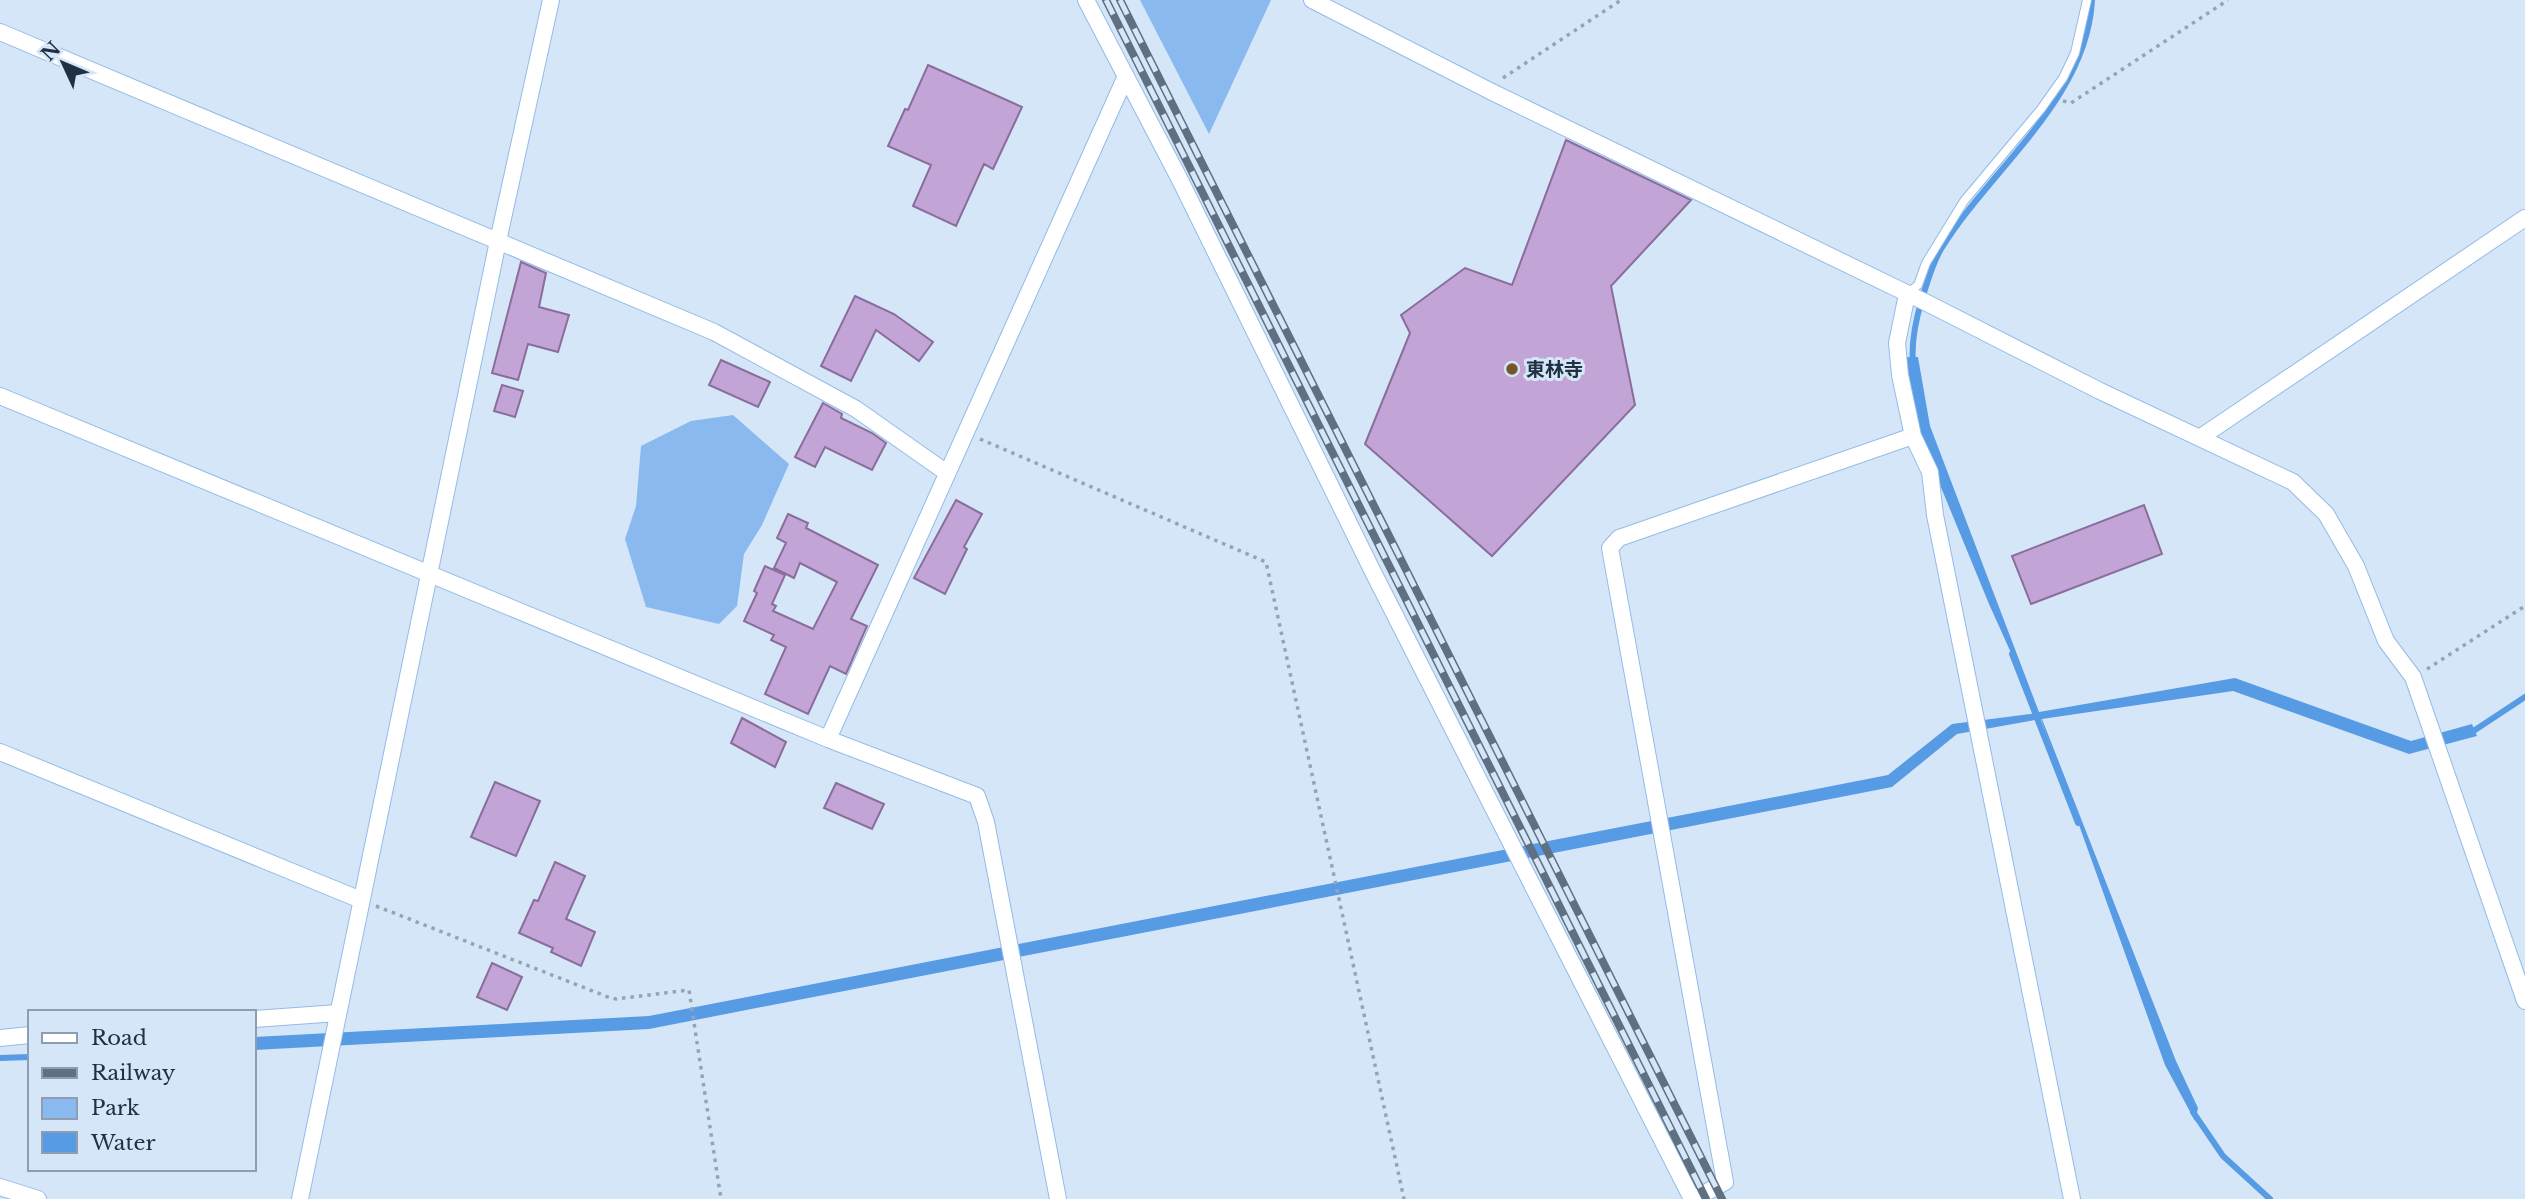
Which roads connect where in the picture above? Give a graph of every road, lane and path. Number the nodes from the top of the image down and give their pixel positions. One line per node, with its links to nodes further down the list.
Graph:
1 (551, 0): 12 (street)
2 (1086, 0): 8 (street)
3 (1312, 0): 9 (street)
4 (1621, 0): 9 (path)
5 (2087, 0): 13 (lane)
6 (2228, 0): 10 (path)
7 (0, 32): 12 (street)
8 (1126, 76): 15 (street); 36 (street)
9 (1492, 92): 13 (street)
10 (2063, 101)
11 (2525, 218): 17 (street)
12 (498, 241): 18 (street); 19 (street)
13 (1907, 294): 16 (street); 17 (street)
14 (0, 396): 19 (street)
15 (965, 433): 18 (street); 35 (path)
16 (1913, 436): 36 (street); 37 (street)
17 (2201, 438): 21 (street)
18 (947, 473): 22 (street)
19 (429, 575): 22 (street); 24 (street)
20 (2525, 606): 21 (path)
21 (2413, 677): 25 (street)
22 (828, 739): 34 (street)
23 (0, 752): 24 (street)
24 (362, 900): 26 (street); 33 (path)
25 (2525, 1001)
26 (338, 1013): 27 (street); 32 (street)
27 (256, 1019)
28 (28, 1035): 29 (street)
29 (0, 1038)
30 (0, 1187): 31 (street)
31 (38, 1199)
32 (300, 1199)
33 (721, 1199)
34 (1058, 1199)
35 (1405, 1199)
36 (1693, 1199)
37 (2072, 1199)

